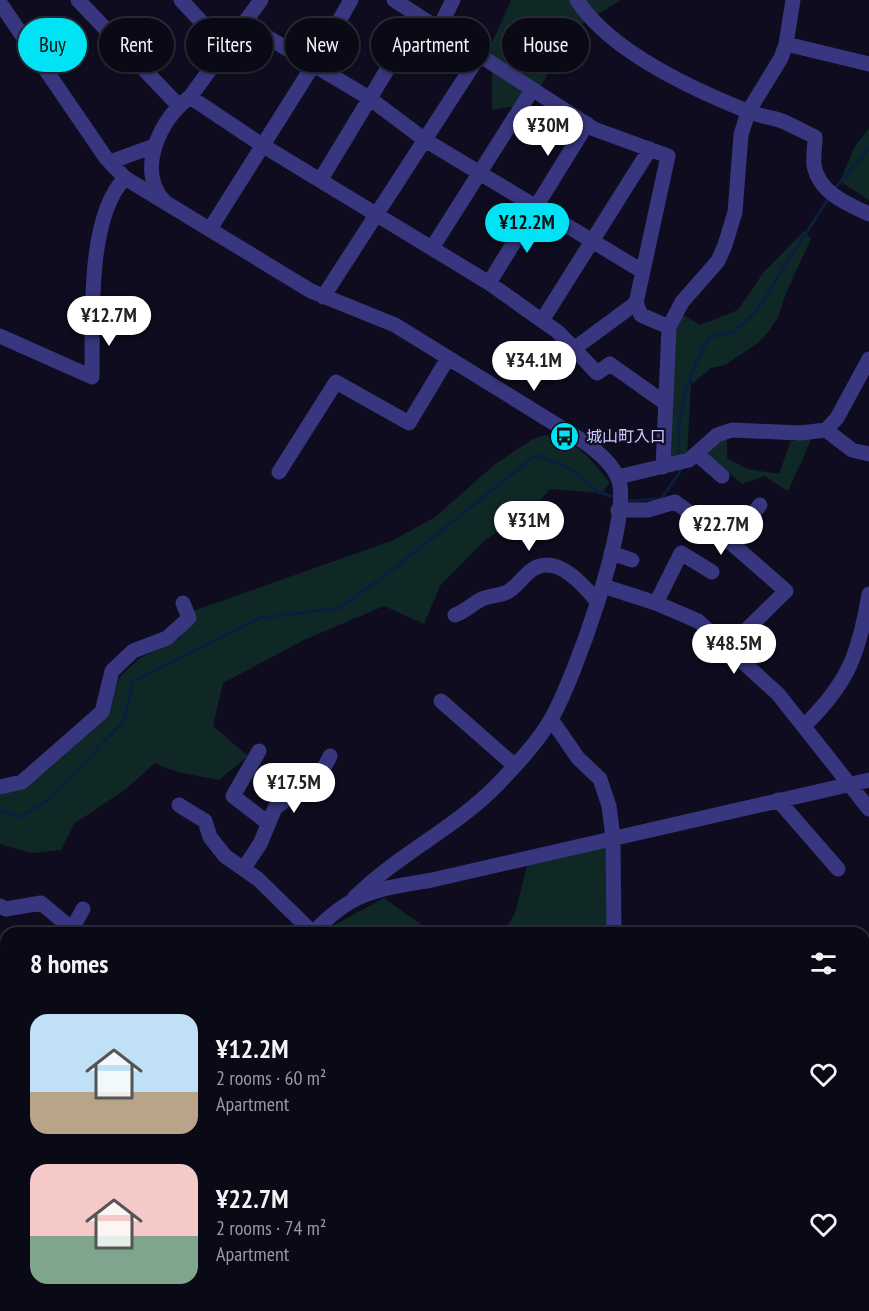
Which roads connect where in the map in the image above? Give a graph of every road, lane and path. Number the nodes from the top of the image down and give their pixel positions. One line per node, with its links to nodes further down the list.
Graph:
1 (78, 0): 24 (street)
2 (181, 0): 11 (street)
3 (261, 0): 12 (street)
4 (351, 0): 13 (street)
5 (394, 0): 10 (street)
6 (453, 0): 14 (street)
7 (577, 0): 25 (street)
8 (793, 0): 15 (street)
9 (0, 3): 31 (street)
10 (419, 17): 23 (street)
11 (198, 18)
12 (248, 18)
13 (341, 18)
14 (444, 18)
15 (786, 44): 17 (street); 25 (street)
16 (490, 63): 22 (street)
17 (869, 64)
18 (206, 72): 24 (street)
19 (309, 72): 28 (street)
20 (327, 72): 23 (street)
21 (469, 72): 27 (street)
22 (532, 90): 26 (street); 32 (street)
23 (369, 98): 27 (street); 34 (street)
24 (184, 101): 28 (street); 29 (street)
25 (748, 112): 38 (street); 47 (street)
26 (587, 124): 30 (street); 36 (street)
27 (425, 140): 32 (street); 37 (street)
28 (262, 145): 34 (street); 39 (street)
29 (154, 146): 31 (street); 35 (street)
30 (650, 149): 40 (street); 42 (street)
31 (110, 162): 33 (street)
32 (480, 172): 36 (street); 41 (street)
33 (125, 178): 35 (street); 48 (street)
34 (321, 179): 37 (street)
35 (171, 207): 39 (street)
36 (537, 207): 40 (street); 43 (street)
37 (374, 214): 41 (street); 44 (street)
38 (869, 214)
39 (210, 229): 44 (street)
40 (594, 240): 42 (street); 46 (street)
41 (432, 248): 43 (street)
42 (642, 271): 45 (street)
43 (489, 283): 46 (street)
44 (323, 297): 50 (street)
45 (636, 303): 47 (street); 49 (street)
46 (543, 320): 49 (street)
47 (669, 327): 52 (street)
48 (0, 336)
49 (575, 348): 52 (street)
50 (448, 358): 57 (street); 59 (street)
51 (869, 359): 53 (street)
52 (665, 403): 56 (street)
53 (826, 430): 54 (street); 55 (street)
54 (869, 454)
55 (694, 457): 56 (street); 58 (street)
56 (667, 466): 59 (street)
57 (279, 472)
58 (722, 476)
59 (618, 477): 61 (street)
60 (760, 506): 62 (street)
61 (618, 510): 62 (street); 63 (street)
62 (730, 542): 72 (street)
63 (610, 553): 64 (street); 66 (street)
64 (632, 560)
65 (712, 572): 70 (street)
66 (603, 586): 68 (street); 70 (street)
67 (869, 594): 75 (street)
68 (597, 601): 71 (street); 74 (street)
69 (183, 603): 81 (street)
70 (656, 603): 72 (street)
71 (455, 615)
72 (729, 647): 75 (street)
73 (441, 701): 78 (street)
74 (551, 719): 78 (street); 86 (street)
75 (805, 725): 80 (street)
76 (259, 752): 85 (street)
77 (330, 756): 85 (street)
78 (515, 766): 89 (street)
79 (869, 780): 80 (street)
80 (851, 783): 82 (street); 84 (street)
81 (0, 787)
82 (778, 800): 86 (street); 88 (street)
83 (179, 805): 87 (street)
84 (869, 809)
85 (268, 823): 87 (street)
86 (613, 837): 89 (street); 96 (street)
87 (244, 868): 94 (street)
88 (838, 869)
89 (354, 898): 95 (street)
90 (0, 906): 92 (street)
91 (83, 909): 93 (street)
92 (69, 927)
93 (76, 927)
94 (307, 927)
95 (320, 927)
96 (614, 927)

